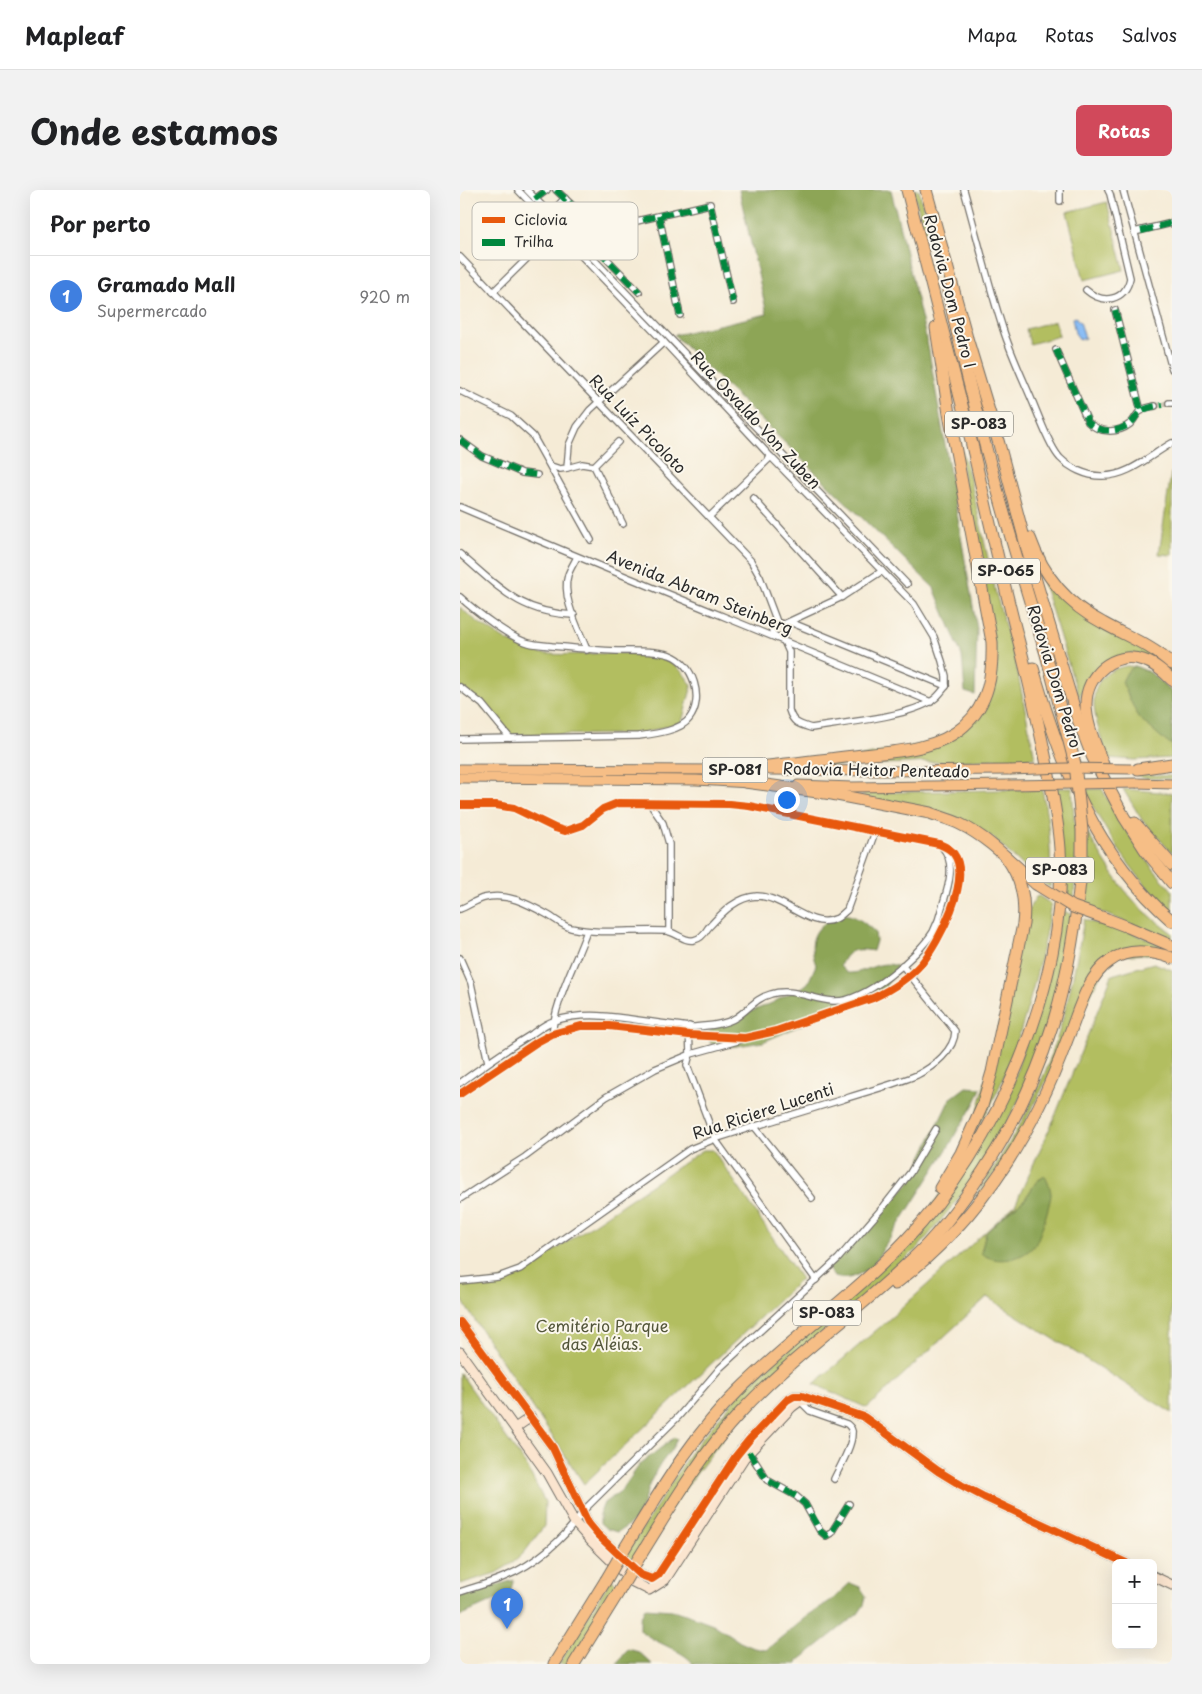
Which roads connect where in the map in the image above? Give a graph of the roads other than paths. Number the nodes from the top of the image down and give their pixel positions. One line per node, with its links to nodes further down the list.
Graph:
1 (518, 190): 13 (street, Rua Osvaldo Von Zuben)
2 (527, 190): 12 (street, Rua Osvaldo Von Zuben)
3 (547, 190): 12 (street)
4 (556, 190): 11 (street)
5 (907, 190): 27 (highway, Rodovia Dom Pedro I / SP-065)
6 (926, 190): 37 (highway, Rodovia Dom Pedro I / SP-065); 119 (highway, SP-083, bridge)
7 (964, 190): 44 (street)
8 (1060, 190): 17 (street)
9 (1108, 190): 28 (street)
10 (1123, 190): 21 (street)
11 (565, 198): 15 (street); 16 (street)
12 (535, 199): 14 (street, Rua Osvaldo Von Zuben)
13 (529, 202)
14 (538, 202)
15 (561, 202)
16 (569, 202)
17 (1060, 202)
18 (659, 216): 19 (street); 31 (street); 33 (street)
19 (638, 221)
20 (1172, 223): 21 (street)
21 (1134, 232): 36 (street)
22 (460, 257): 29 (street, Rua Luíz Picoloto)
23 (526, 260): 29 (street)
24 (585, 260): 34 (street, Rua Osvaldo Von Zuben)
25 (595, 260): 59 (street, Rua Osvaldo Von Zuben)
26 (608, 260): 30 (street)
27 (924, 263): 45 (highway, Rodovia Dom Pedro I / SP-065); 78 (highway)
28 (1086, 290)
29 (493, 292): 39 (street, Rua Luíz Picoloto)
30 (639, 292)
31 (733, 302)
32 (1115, 310): 41 (street)
33 (680, 315)
34 (664, 342): 39 (street); 46 (street, Rua Osvaldo Von Zuben)
35 (1056, 350): 41 (street)
36 (1172, 369)
37 (983, 386): 68 (highway); 83 (highway, Rodovia Dom Pedro I / SP-065)
38 (460, 391): 47 (street)
39 (598, 402): 49 (street); 53 (street, Rua Luíz Picoloto)
40 (1156, 406): 41 (street)
41 (1140, 411)
42 (460, 440): 50 (street)
43 (618, 442): 48 (street)
44 (1172, 444)
45 (972, 445): 92 (highway, Rodovia Dom Pedro I / SP-065); 114 (highway, SP-083)
46 (772, 457): 53 (street); 58 (street, Rua Osvaldo Von Zuben)
47 (551, 466): 49 (street); 55 (street)
48 (594, 466): 49 (street); 54 (street)
49 (567, 468)
50 (537, 475)
51 (753, 498): 61 (street)
52 (460, 507): 57 (street, Avenida Abram Steinberg)
53 (709, 517): 63 (street, Rua Luíz Picoloto)
54 (623, 524)
55 (592, 540)
56 (460, 554): 62 (street)
57 (577, 557): 62 (street); 65 (street, Avenida Abram Steinberg)
58 (882, 571): 61 (street); 70 (street, Rua Osvaldo Von Zuben)
59 (908, 584)
60 (460, 596): 67 (street)
61 (842, 597): 64 (street)
62 (574, 616): 67 (street)
63 (777, 622): 64 (street); 65 (street)
64 (787, 623): 65 (street); 70 (street)
65 (777, 637): 66 (street, Avenida Abram Steinberg)
66 (784, 641): 72 (street, Avenida Abram Steinberg); 72 (street)
67 (587, 650): 73 (street)
68 (1172, 664)
69 (1172, 680): 83 (highway)
70 (946, 686): 72 (street)
71 (460, 688): 73 (street)
72 (931, 702)
73 (510, 738): 74 (street)
74 (460, 739)
75 (1172, 764): 77 (highway)
76 (460, 769): 78 (main road, Rodovia Heitor Penteado / SP-081)
77 (1135, 769): 78 (main road, Rodovia Heitor Penteado / SP-081, bridge); 79 (main road, Rodovia Heitor Penteado)
78 (731, 770)
79 (1172, 770)
80 (460, 778): 81 (main road, Rodovia Heitor Penteado / SP-081)
81 (745, 782): 82 (main road, Rodovia Heitor Penteado / SP-081, bridge); 88 (highway)
82 (1172, 784)
83 (1113, 794): 89 (highway); 90 (highway, Rodovia Dom Pedro I / SP-065)
84 (650, 804): 85 (street); 86 (street); 94 (street)
85 (460, 805)
86 (875, 832): 87 (street); 94 (street)
87 (938, 844): 98 (street); 99 (street)
88 (1006, 857): 95 (highway, bridge); 114 (highway)
89 (1172, 865)
90 (1172, 883)
91 (460, 909): 93 (street)
92 (1172, 921)
93 (588, 931): 94 (street); 100 (street)
94 (669, 931)
95 (1172, 946)
96 (460, 958): 106 (street)
97 (1172, 958): 119 (highway)
98 (902, 965): 99 (street, Rua Riciere Lucenti); 101 (street)
99 (910, 974): 104 (street); 109 (street, Rua Riciere Lucenti)
100 (554, 1021): 101 (street); 102 (street); 106 (street)
101 (689, 1026): 103 (street)
102 (552, 1034): 103 (street); 108 (street)
103 (689, 1035): 104 (street); 105 (street)
104 (745, 1038): 105 (street)
105 (690, 1054): 111 (street); 113 (street)
106 (488, 1062): 107 (street)
107 (460, 1083)
108 (460, 1094)
109 (754, 1126): 111 (street, Rua Riciere Lucenti); 112 (street)
110 (936, 1129): 115 (street)
111 (715, 1139): 115 (street); 116 (street, Rua Riciere Lucenti)
112 (812, 1198)
113 (460, 1199)
114 (866, 1279): 137 (highway, SP-083, bridge)
115 (816, 1280): 128 (street)
116 (460, 1281)
117 (460, 1322): 122 (street)
118 (460, 1352): 123 (street)
119 (791, 1365): 138 (highway, SP-083, bridge)
120 (816, 1400): 121 (street); 124 (street); 131 (street)
121 (800, 1401): 124 (street); 126 (street)
122 (531, 1417): 123 (street); 128 (street)
123 (515, 1428): 129 (street)
124 (767, 1428): 125 (street)
125 (747, 1449): 127 (street); 130 (street)
126 (834, 1479)
127 (849, 1504)
128 (583, 1511): 129 (street); 133 (street)
129 (575, 1523): 135 (street); 136 (street)
130 (678, 1552): 133 (street); 135 (street)
131 (1117, 1559)
132 (1157, 1578): 134 (street)
133 (652, 1579): 135 (street)
134 (1172, 1585)
135 (649, 1590)
136 (460, 1592)
137 (554, 1664)
138 (574, 1664)

